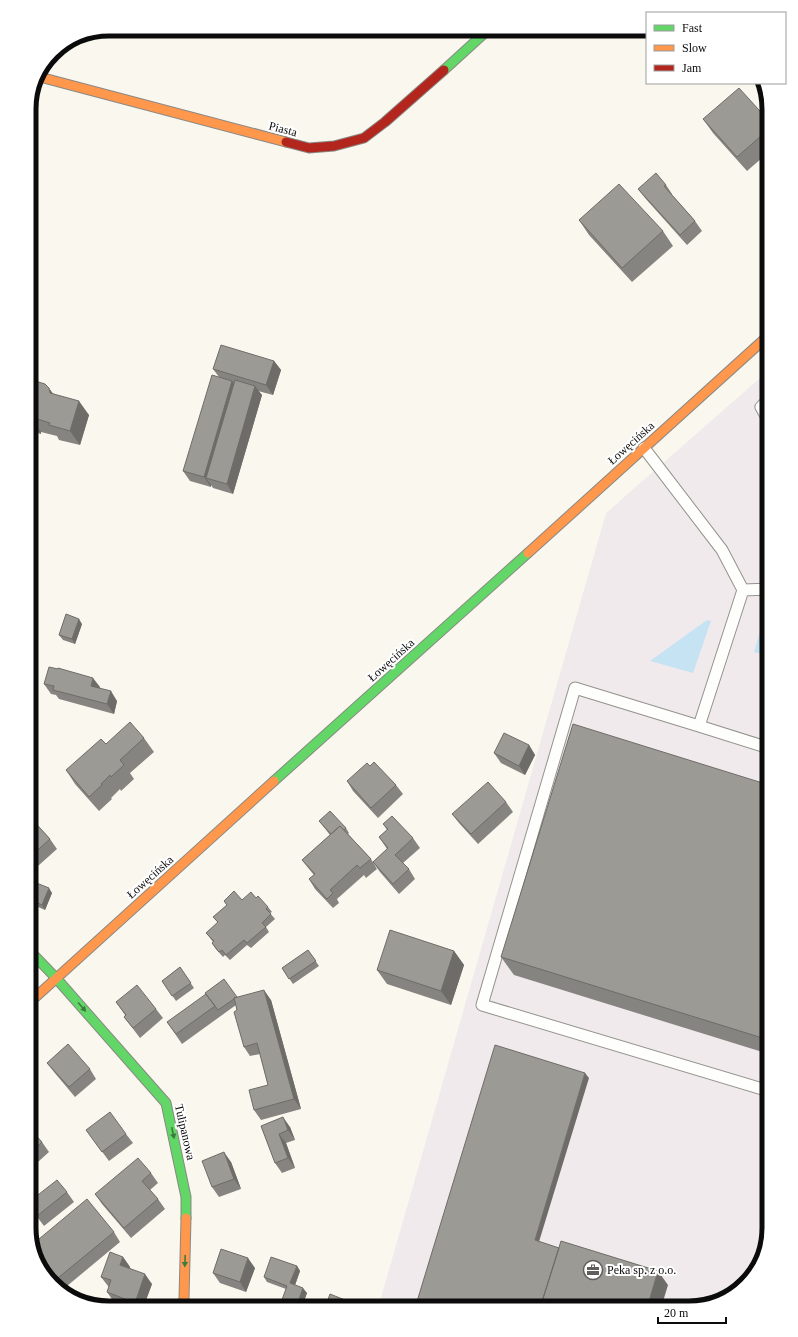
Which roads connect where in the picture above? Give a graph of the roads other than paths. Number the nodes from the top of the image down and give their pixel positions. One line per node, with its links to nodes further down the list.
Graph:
1 (481, 36): 2 (street, Piasta)
2 (42, 78)
3 (762, 341): 4 (street, Łowęcińska)
4 (644, 448): 6 (lane); 10 (street, Łowęcińska)
5 (762, 589): 6 (lane)
6 (743, 590): 7 (lane)
7 (698, 726): 8 (lane); 12 (lane)
8 (762, 746)
9 (36, 957): 10 (street, Tulipanowa)
10 (56, 978): 11 (street, Łowęcińska); 13 (street, Tulipanowa, one-way to 13)
11 (36, 997)
12 (762, 1089)
13 (183, 1301)

